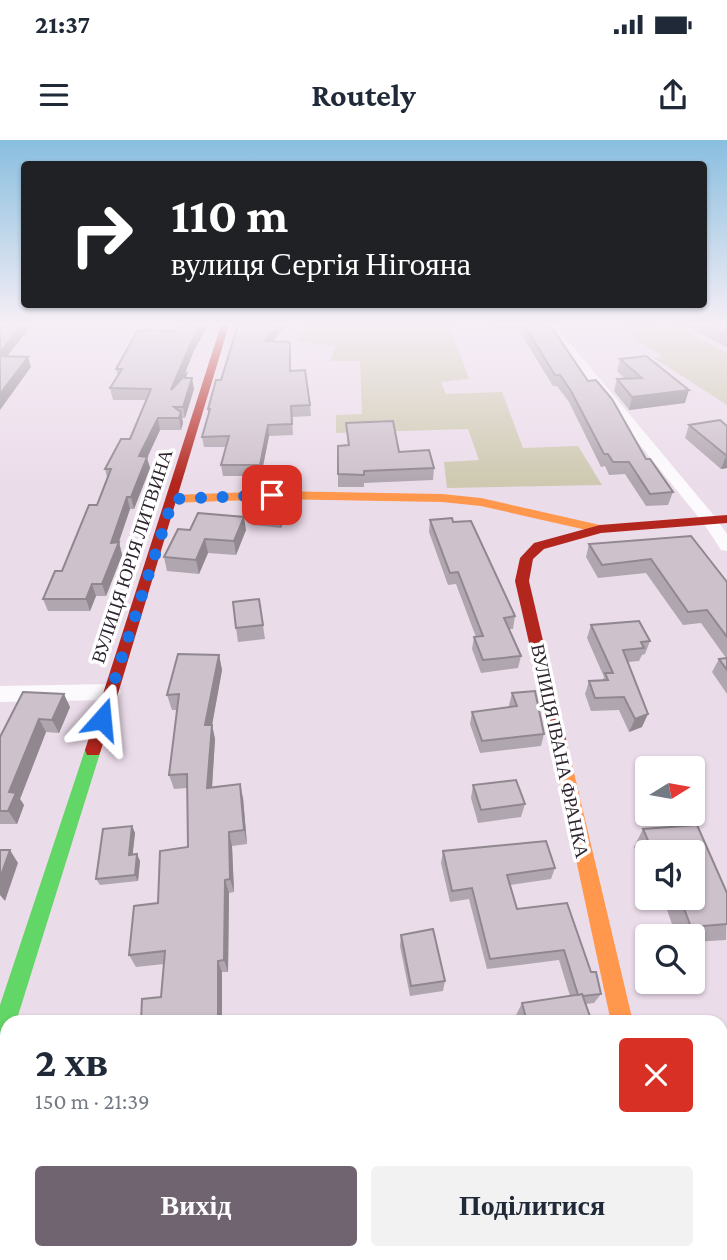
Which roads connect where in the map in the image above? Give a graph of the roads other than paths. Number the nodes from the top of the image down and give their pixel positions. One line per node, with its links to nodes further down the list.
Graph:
1 (209, 377): 3 (street, ВУЛИЦЯ ЮРІЯ ЛИТВИНА)
2 (594, 377): 4 (street)
3 (173, 499): 5 (street); 7 (street, ВУЛИЦЯ ЮРІЯ ЛИТВИНА)
4 (718, 520): 5 (street); 6 (street)
5 (600, 528): 10 (street, ВУЛИЦЯ ІВАНА ФРАНКА)
6 (727, 546)
7 (111, 692): 8 (street); 9 (street, ВУЛИЦЯ ЮРІЯ ЛИТВИНА)
8 (0, 694)
9 (8, 1015)
10 (620, 1015)

